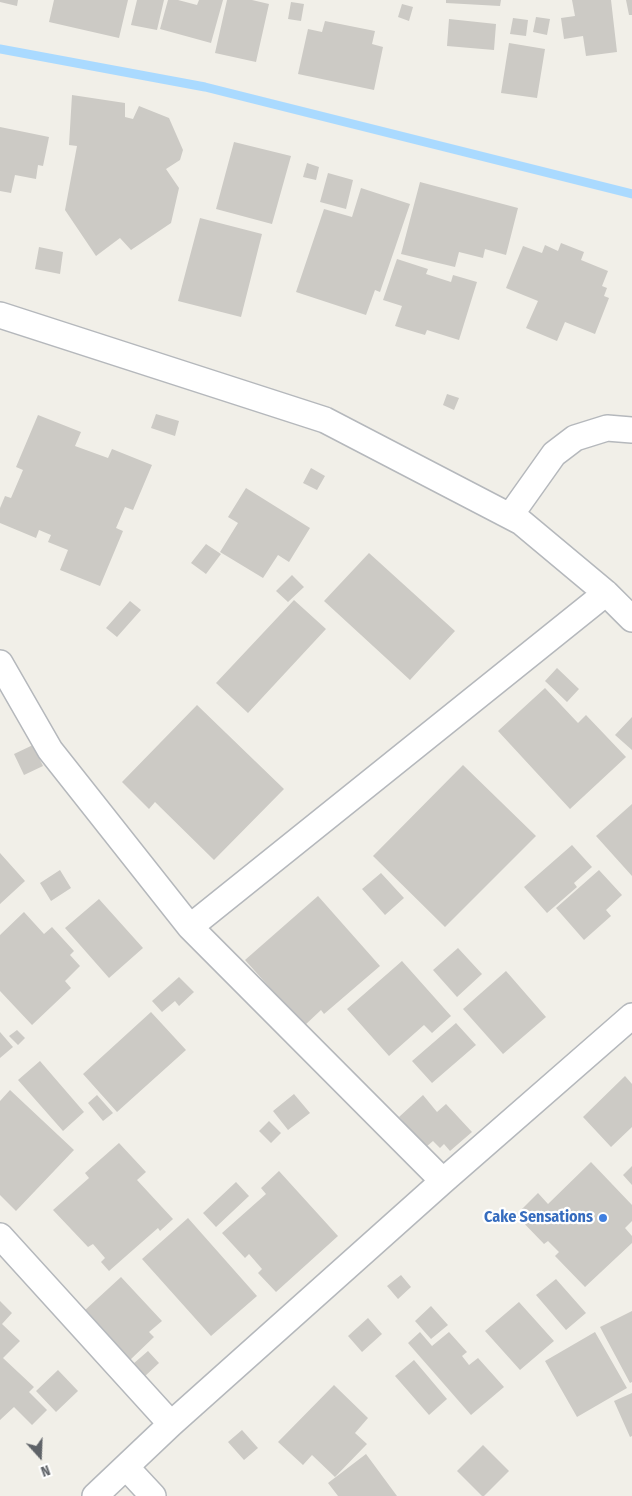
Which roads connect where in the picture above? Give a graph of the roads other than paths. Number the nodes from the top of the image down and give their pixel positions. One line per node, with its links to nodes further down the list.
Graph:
1 (0, 315): 3 (street)
2 (632, 430): 3 (street)
3 (510, 516): 4 (street)
4 (606, 593): 5 (street); 7 (street)
5 (632, 619)
6 (0, 664): 7 (street)
7 (190, 927): 9 (street)
8 (632, 1016): 9 (street)
9 (443, 1181): 11 (street)
10 (0, 1236): 11 (street)
11 (171, 1424): 12 (street)
12 (126, 1467): 13 (street); 14 (street)
13 (95, 1496)
14 (153, 1496)

